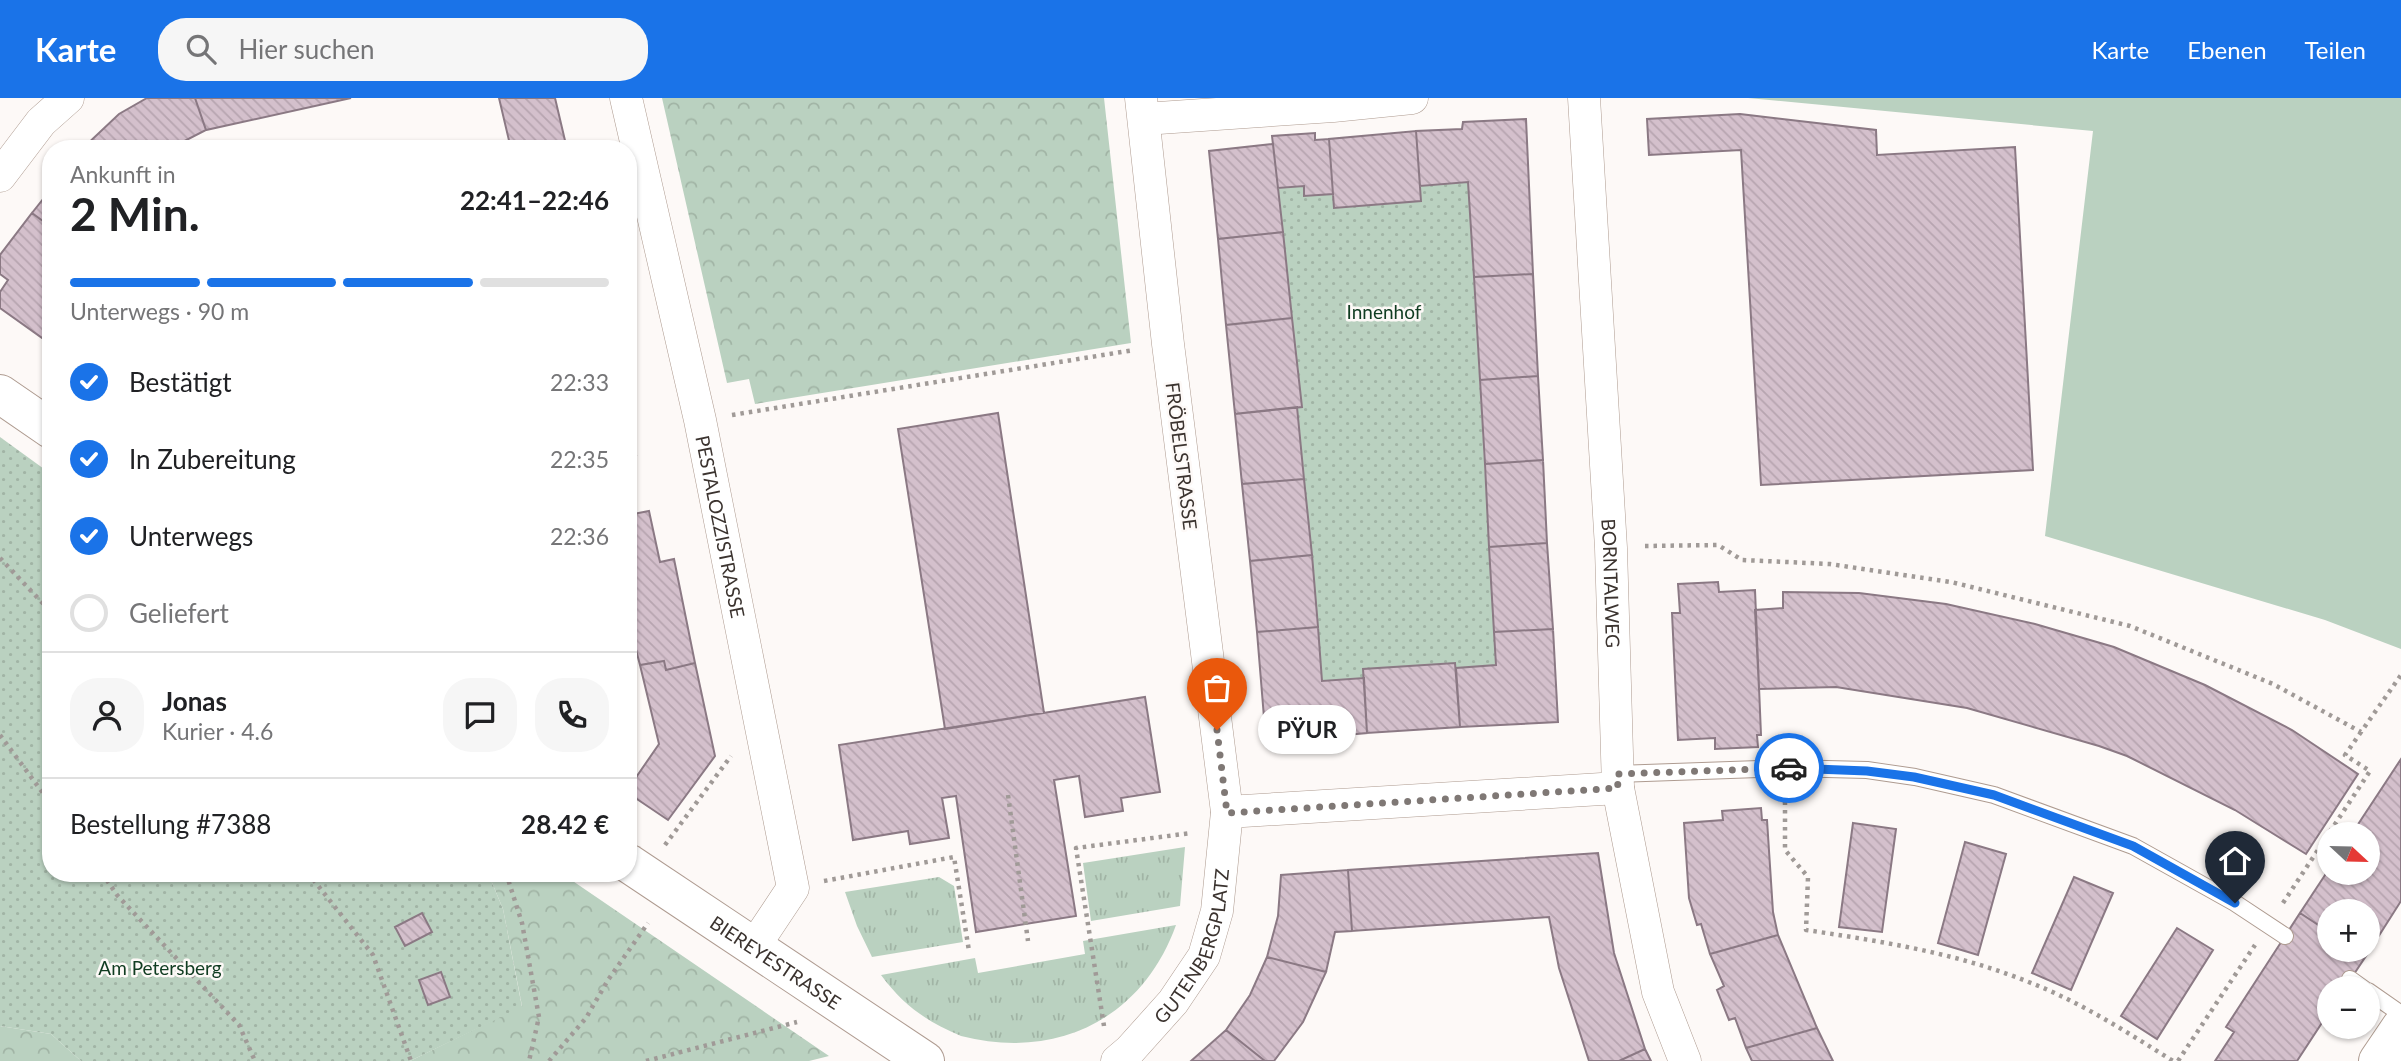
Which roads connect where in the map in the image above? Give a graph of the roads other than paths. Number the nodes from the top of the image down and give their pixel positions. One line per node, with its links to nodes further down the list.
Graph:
1 (68, 98): 8 (street)
2 (626, 98): 6 (street, PESTALOZZISTRASSE)
3 (1412, 98): 5 (street)
4 (1584, 98): 11 (street, BORNTALWEG)
5 (1143, 109): 12 (street, FRÖBELSTRASSE)
6 (636, 140)
7 (637, 146): 15 (street, PESTALOZZISTRASSE)
8 (0, 176)
9 (0, 394): 10 (main road)
10 (42, 423)
11 (1617, 781): 12 (street); 14 (lane); 21 (street, BORNTALWEG)
12 (1227, 813): 19 (street, GUTENBERGPLATZ)
13 (647, 875): 15 (main road, BIEREYESTRASSE)
14 (2285, 936)
15 (753, 948): 20 (main road, BIEREYESTRASSE)
16 (2380, 999): 17 (lane)
17 (2401, 1014)
18 (2401, 1027): 22 (main road)
19 (1111, 1048)
20 (925, 1061)
21 (1685, 1061)
22 (2378, 1061)

